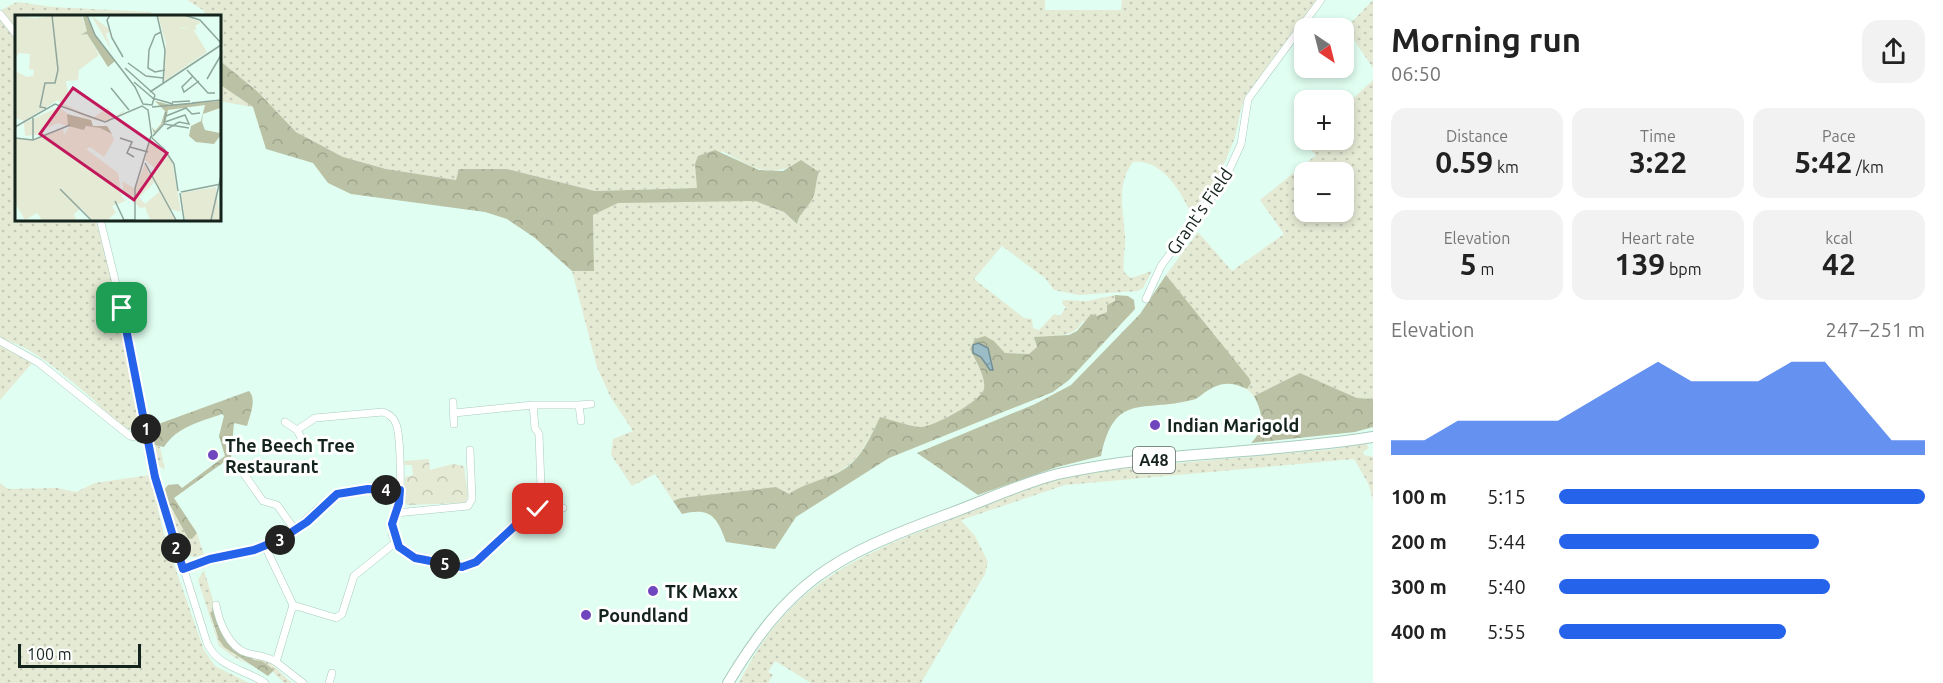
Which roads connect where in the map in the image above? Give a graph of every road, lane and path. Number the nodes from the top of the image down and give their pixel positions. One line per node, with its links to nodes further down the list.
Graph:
1 (1321, 0): 3 (street, Grant's Field)
2 (0, 14): 4 (street)
3 (1307, 18)
4 (15, 33)
5 (1294, 35): 7 (street, Grant's Field)
6 (100, 220): 19 (street)
7 (1146, 299)
8 (0, 341): 19 (street)
9 (453, 402): 13 (street)
10 (591, 404): 12 (street)
11 (533, 405): 12 (street); 13 (street); 25 (street)
12 (579, 405): 14 (street)
13 (453, 413): 16 (street)
14 (581, 421)
15 (285, 422): 17 (street)
16 (454, 424)
17 (297, 430): 20 (street); 23 (street)
18 (1373, 437): 38 (main road, A48)
19 (147, 439): 30 (street)
20 (303, 441)
21 (470, 450): 26 (street)
22 (240, 470): 27 (street)
23 (400, 490): 26 (street); 27 (street)
24 (564, 508): 25 (street)
25 (538, 509): 28 (street)
26 (396, 513): 28 (street)
27 (295, 530): 29 (street)
28 (396, 542): 32 (street)
29 (265, 546): 30 (street); 32 (street)
30 (183, 569): 35 (street)
31 (216, 605): 33 (street)
32 (293, 605): 33 (street)
33 (276, 662): 36 (street)
34 (332, 673): 37 (street)
35 (265, 683)
36 (303, 683)
37 (329, 683)
38 (728, 683)

